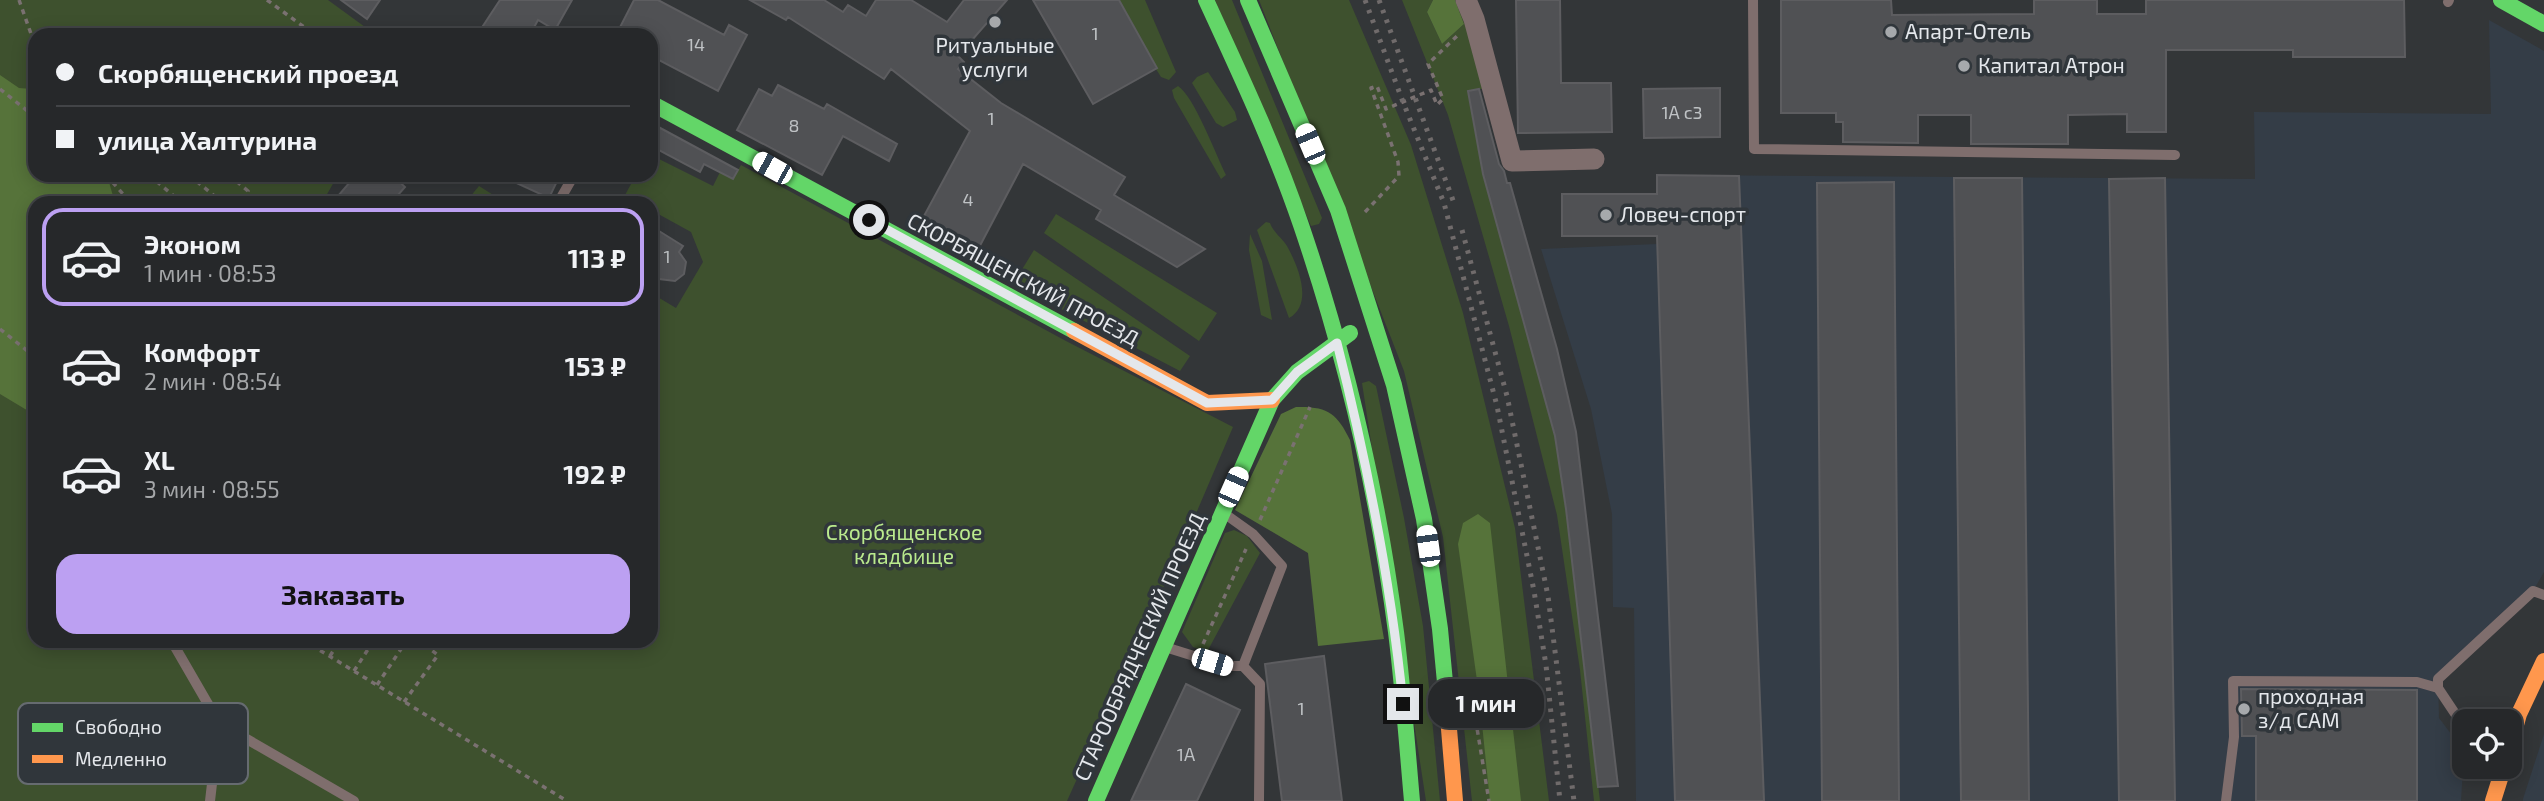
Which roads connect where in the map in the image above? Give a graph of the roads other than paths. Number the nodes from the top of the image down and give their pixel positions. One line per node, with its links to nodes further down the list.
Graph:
1 (1206, 0): 11 (main road)
2 (1248, 0): 10 (main road)
3 (1753, 0): 8 (lane)
4 (2501, 0): 6 (main road)
5 (1470, 10): 9 (street)
6 (2544, 24)
7 (658, 107): 12 (main road, СКОРБЯЩЕНСКИЙ ПРОЕЗД)
8 (2175, 155)
9 (1594, 159)
10 (1372, 315): 11 (main road, СТАРООБРЯДЧЕСКИЙ ПРОЕЗД); 29 (main road)
11 (1337, 343): 12 (main road, СТАРООБРЯДЧЕСКИЙ ПРОЕЗД); 28 (main road)
12 (1272, 400): 13 (main road, СТАРООБРЯДЧЕСКИЙ ПРОЕЗД)
13 (1222, 512): 15 (main road, СТАРООБРЯДЧЕСКИЙ ПРОЕЗД); 18 (lane)
14 (2544, 594): 19 (lane)
15 (1165, 647): 18 (lane); 26 (main road, СТАРООБРЯДЧЕСКИЙ ПРОЕЗД)
16 (176, 648): 20 (lane)
17 (2544, 660): 22 (main road)
18 (1243, 666): 27 (lane)
19 (2438, 688): 21 (lane); 30 (lane)
20 (207, 703)
21 (2452, 709)
22 (2521, 709)
23 (248, 740): 25 (lane)
24 (2500, 779): 31 (main road)
25 (354, 801)
26 (1096, 801)
27 (1259, 801)
28 (1412, 801)
29 (1455, 801)
30 (2226, 801)
31 (2493, 801)

